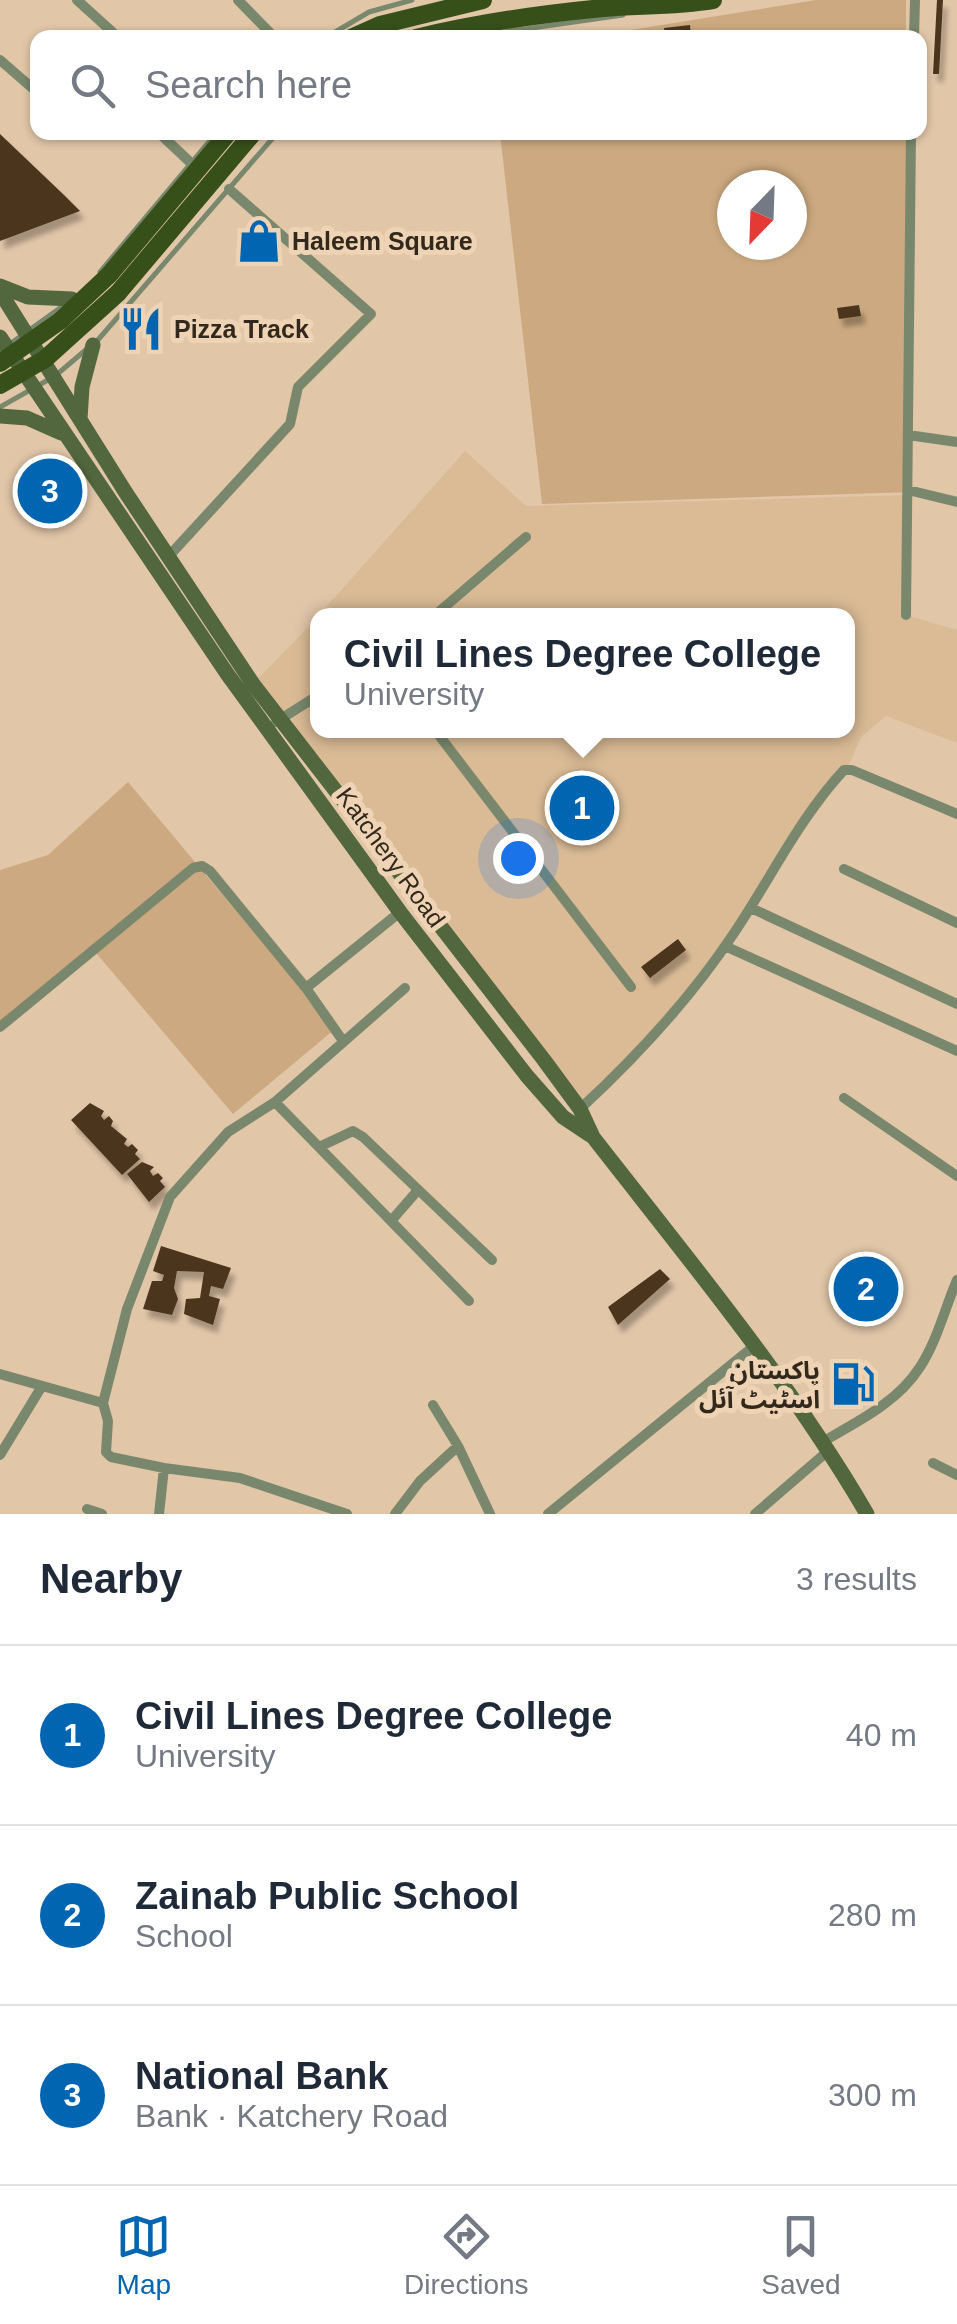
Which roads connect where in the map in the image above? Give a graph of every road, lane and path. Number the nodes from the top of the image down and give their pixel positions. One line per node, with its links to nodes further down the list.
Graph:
1 (77, 0): 8 (street)
2 (238, 0): 9 (street)
3 (412, 0): 10 (lane)
4 (483, 0): 11 (main road)
5 (713, 0): 7 (main road)
6 (915, 0): 14 (street)
7 (670, 7): 12 (main road); 13 (lane)
8 (110, 30)
9 (266, 30)
10 (339, 30)
11 (369, 30)
12 (448, 30)
13 (516, 30)
14 (914, 30)
15 (0, 60): 16 (street)
16 (30, 86)
17 (167, 140): 23 (street)
18 (210, 140): 23 (lane)
19 (222, 140): 29 (main road, bridge)
20 (247, 140): 31 (main road, bridge)
21 (270, 140): 24 (lane)
22 (911, 140): 36 (street)
23 (191, 163): 26 (lane)
24 (230, 190): 28 (lane); 42 (street)
25 (0, 289): 26 (main road); 27 (main road, Katchery Road)
26 (72, 299): 27 (lane)
27 (26, 334): 29 (lane); 30 (main road, Katchery Road)
28 (93, 344): 30 (lane); 35 (main road)
29 (1, 349): 32 (main road, Katchery Road)
30 (55, 376): 32 (lane); 35 (main road, Katchery Road)
31 (0, 385)
32 (33, 390): 33 (lane); 37 (main road, Katchery Road)
33 (0, 408)
34 (0, 416): 37 (main road)
35 (80, 419): 42 (main road, Katchery Road)
36 (908, 435): 38 (street); 39 (street)
37 (68, 437): 45 (main road, Katchery Road)
38 (957, 442)
39 (908, 490): 40 (street); 44 (street)
40 (957, 502)
41 (526, 538): 43 (street)
42 (169, 556): 45 (main road, Katchery Road)
43 (443, 608)
44 (906, 616)
45 (234, 670): 47 (main road, Katchery Road)
46 (310, 700): 47 (street)
47 (273, 724): 50 (main road, Katchery Road); 51 (main road, Katchery Road)
48 (441, 738): 59 (street)
49 (957, 814): 53 (street)
50 (373, 841): 51 (main road); 56 (main road, Katchery Road)
51 (358, 853): 54 (main road, Katchery Road)
52 (844, 868): 55 (street)
53 (751, 908): 57 (street); 62 (street)
54 (400, 912): 58 (main road, Katchery Road); 60 (street)
55 (957, 923)
56 (454, 945): 58 (main road); 66 (main road, Katchery Road)
57 (725, 946): 65 (street); 70 (street)
58 (436, 960): 67 (main road, Katchery Road)
59 (630, 987)
60 (306, 988): 63 (street); 64 (street)
61 (406, 988): 64 (street)
62 (957, 1004)
63 (0, 1027)
64 (344, 1040): 69 (street)
65 (957, 1051)
66 (544, 1060): 67 (main road); 70 (main road, Katchery Road)
67 (527, 1076): 71 (main road, Katchery Road)
68 (844, 1098): 73 (street)
69 (275, 1102): 72 (street); 82 (street)
70 (580, 1110): 71 (main road, Katchery Road)
71 (593, 1137): 79 (main road, Katchery Road)
72 (319, 1147): 74 (street); 75 (street)
73 (957, 1176)
74 (418, 1190): 75 (street); 76 (street)
75 (391, 1221): 78 (street)
76 (492, 1260)
77 (957, 1280): 85 (street)
78 (470, 1301)
79 (753, 1346): 85 (main road, Katchery Road); 96 (street)
80 (1, 1377): 81 (street)
81 (42, 1386): 82 (street); 86 (street)
82 (103, 1403): 88 (street)
83 (433, 1405): 84 (street)
84 (458, 1446): 94 (street); 95 (street)
85 (825, 1446): 97 (street); 98 (main road, Katchery Road)
86 (0, 1456)
87 (933, 1463): 89 (street)
88 (164, 1468): 92 (street); 93 (street)
89 (957, 1474)
90 (87, 1509): 91 (street)
91 (102, 1514)
92 (159, 1514)
93 (347, 1514)
94 (395, 1514)
95 (490, 1514)
96 (548, 1514)
97 (755, 1514)
98 (867, 1514)

